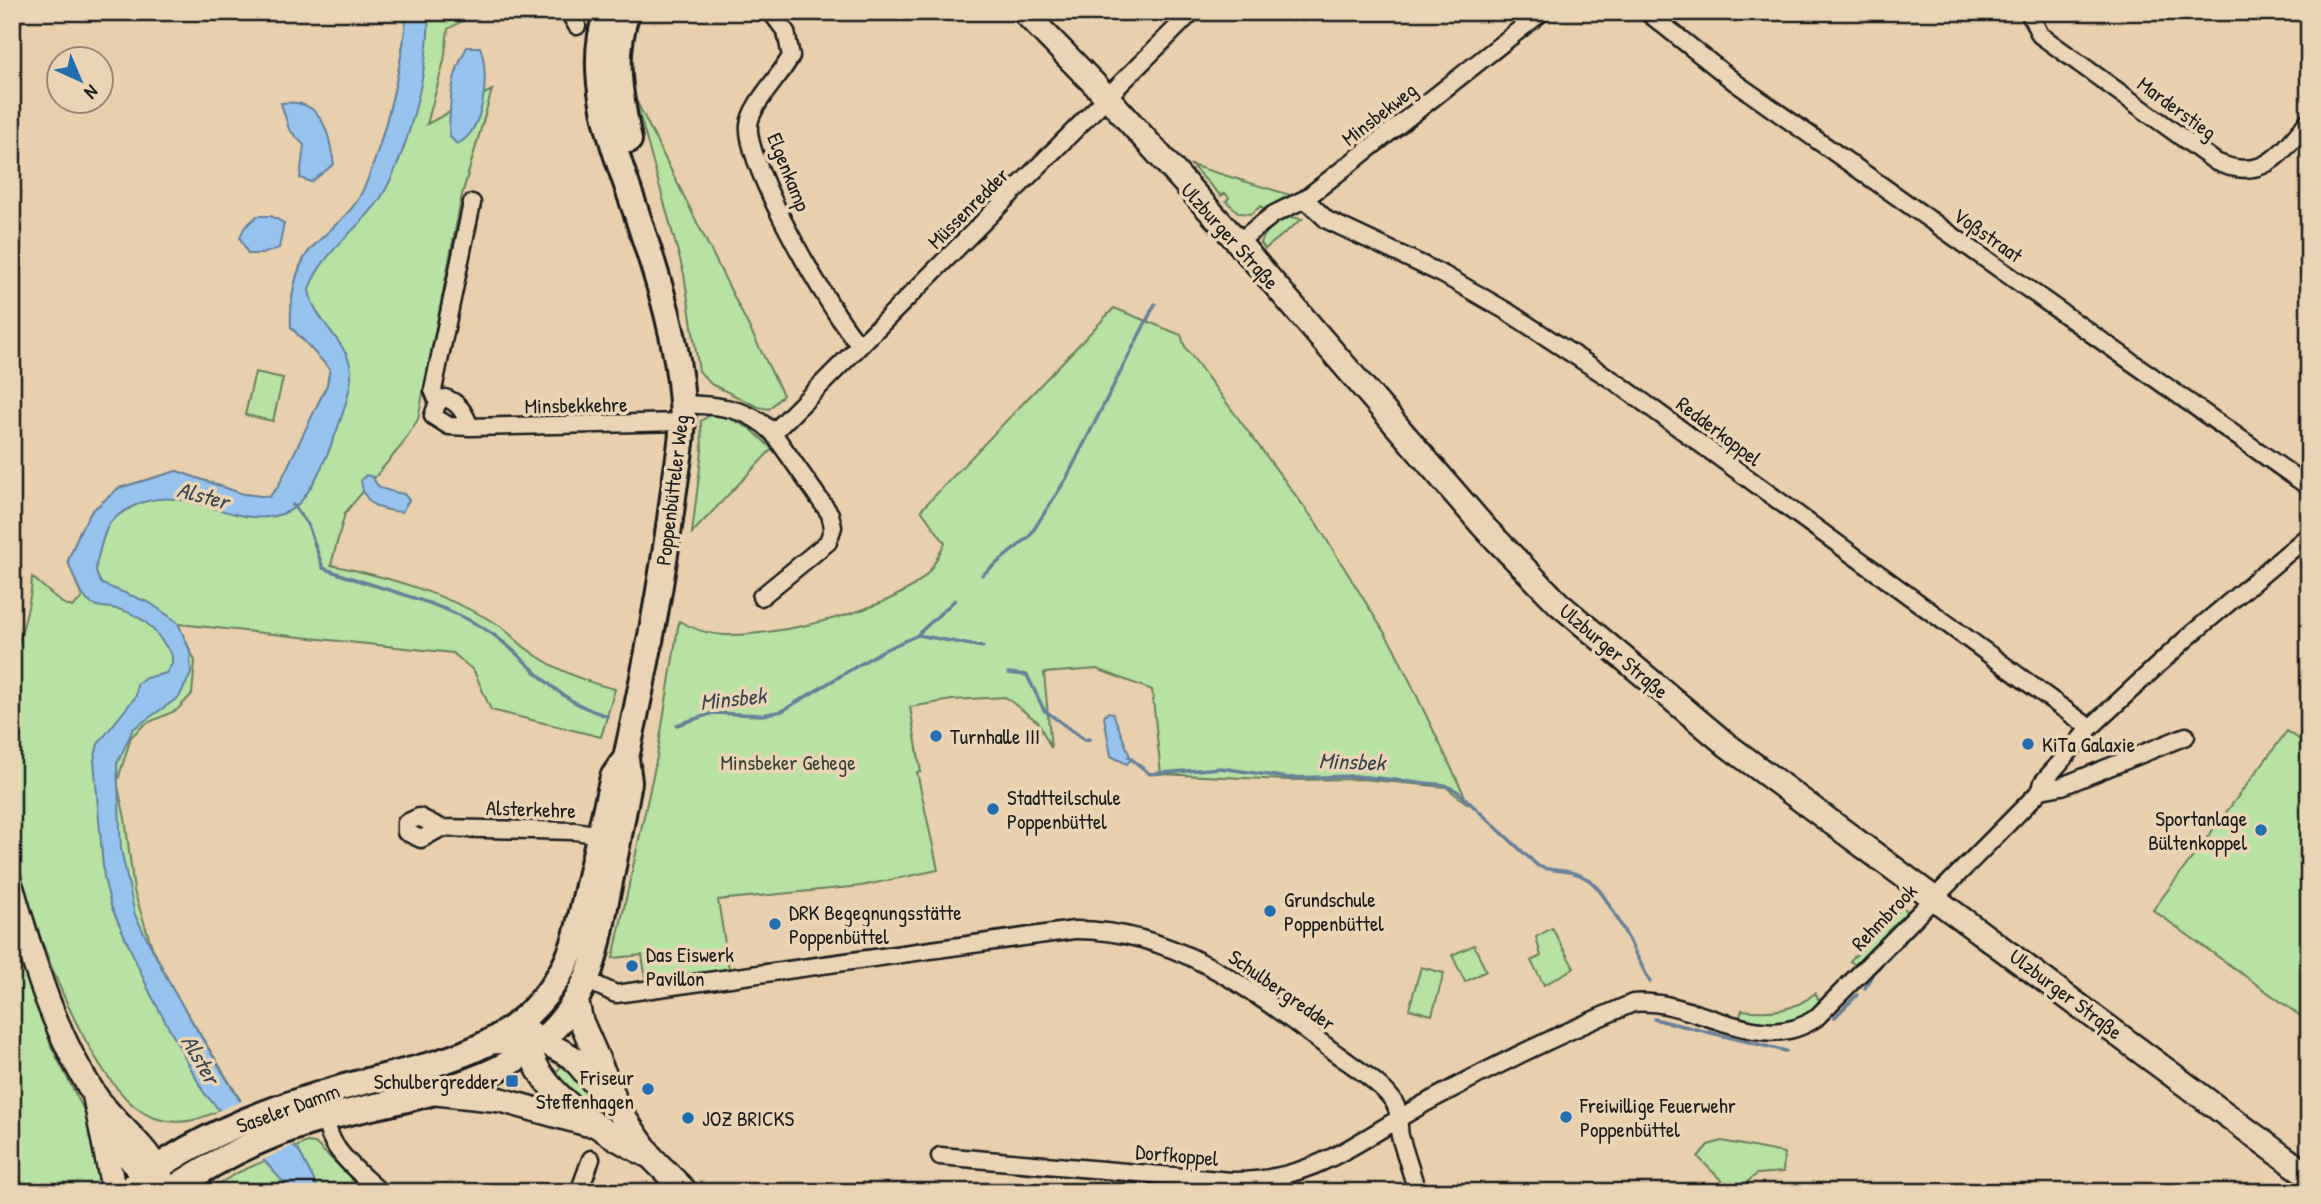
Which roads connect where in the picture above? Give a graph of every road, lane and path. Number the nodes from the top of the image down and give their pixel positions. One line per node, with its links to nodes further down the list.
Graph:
1 (607, 12): 13 (main road, Poppenbütteler Weg)
2 (628, 12): 13 (main road, Poppenbütteler Weg)
3 (771, 12): 15 (street, Elgenkamp)
4 (1024, 12): 9 (main road, Ulzburger Straße)
5 (1192, 12): 9 (street, Müssenredder)
6 (1542, 12): 11 (street, Minsbekweg)
7 (1647, 12): 18 (street, Voßstraat)
8 (2029, 12): 10 (street, Marderstieg)
9 (1108, 97): 14 (main road, Ulzburger Straße); 15 (street, Müssenredder)
10 (2309, 120)
11 (1304, 200): 14 (street, Minsbekweg); 21 (street, Redderkoppel)
12 (472, 203): 16 (street, Minsbekkehre)
13 (640, 224): 16 (main road, Poppenbütteler Weg)
14 (1238, 242): 27 (main road, Ulzburger Straße)
15 (860, 345): 17 (street, Müssenredder)
16 (683, 413): 17 (street); 25 (main road, Poppenbütteler Weg)
17 (773, 433): 20 (street)
18 (2309, 487)
19 (2309, 535): 21 (street, Rehmbrook)
20 (761, 597)
21 (2090, 729): 23 (street, Rehmbrook)
22 (2186, 736): 23 (street)
23 (2041, 790): 27 (street, Rehmbrook)
24 (440, 828): 25 (street, Alsterkehre)
25 (609, 836): 28 (main road, Poppenbütteler Weg); 29 (main road, Poppenbütteler Weg)
26 (12, 889): 35 (main road)
27 (1934, 896): 38 (street, Rehmbrook); 44 (main road, Ulzburger Straße)
28 (581, 990): 31 (main road, Poppenbütteler Weg); 37 (main road); 38 (street, Schulbergredder)
29 (536, 1007): 30 (main road, Poppenbütteler Weg); 31 (main road, Poppenbütteler Weg)
30 (490, 1042): 31 (main road, Poppenbütteler Weg); 32 (main road, Poppenbütteler Weg)
31 (533, 1043): 34 (main road, Poppenbütteler Weg); 37 (main road); 40 (main road)
32 (464, 1056): 33 (main road, Saseler Damm)
33 (325, 1093): 36 (street); 39 (main road, Saseler Damm)
34 (435, 1093): 36 (main road, Saseler Damm); 40 (main road)
35 (95, 1095): 45 (main road); 46 (main road)
36 (325, 1118): 39 (main road, Saseler Damm); 48 (street)
37 (625, 1119): 42 (main road)
38 (1398, 1120): 41 (street, Dorfkoppel); 51 (street, Schulbergredder)
39 (277, 1122): 45 (main road, Saseler Damm); 47 (main road, Saseler Damm)
40 (597, 1128): 42 (main road)
41 (940, 1156)
42 (652, 1158): 50 (main road)
43 (591, 1159): 49 (street)
44 (2309, 1176)
45 (142, 1178): 47 (main road)
46 (114, 1192)
47 (167, 1192)
48 (380, 1192)
49 (579, 1192)
50 (686, 1192)
51 (1418, 1192)

